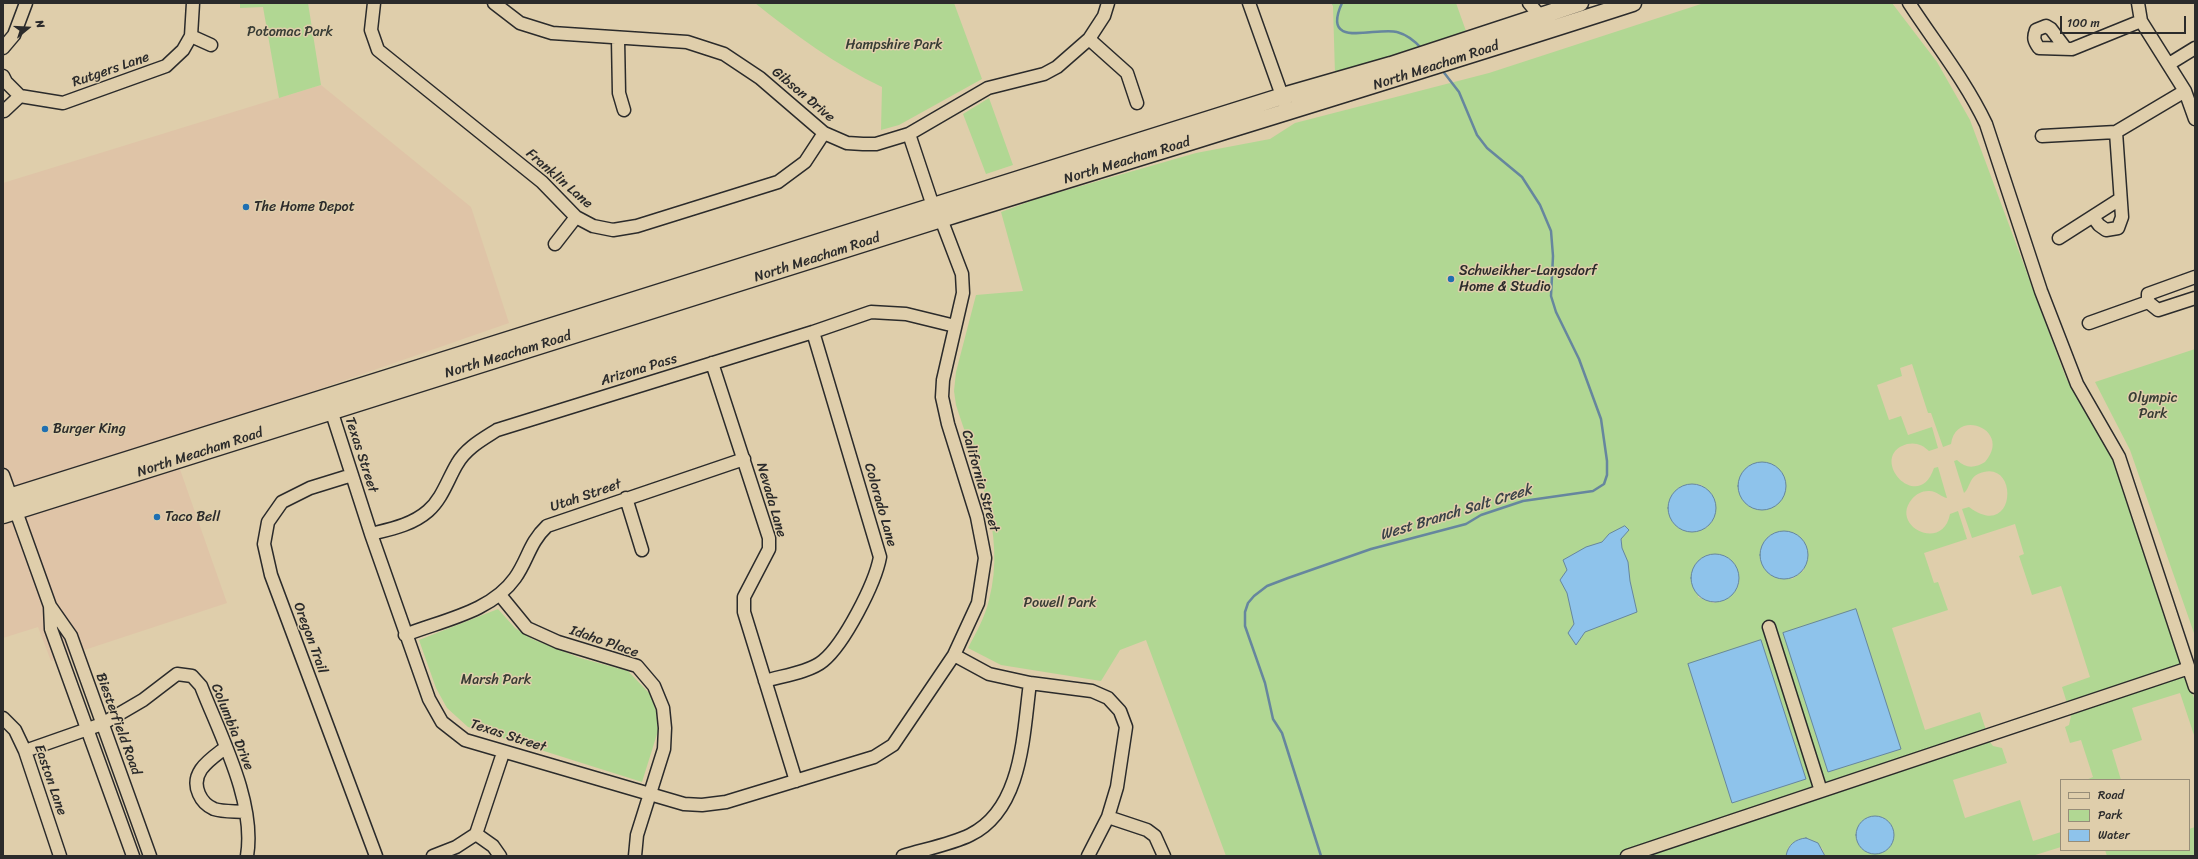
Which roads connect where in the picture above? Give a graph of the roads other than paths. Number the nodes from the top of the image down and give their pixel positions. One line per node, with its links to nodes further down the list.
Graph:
1 (26, 3): 18 (street)
2 (193, 3): 14 (street, Rutgers Lane)
3 (374, 3): 37 (street, Franklin Lane)
4 (494, 3): 15 (street, Gibson Drive)
5 (1108, 3): 16 (street, Gibson Drive)
6 (1250, 3): 25 (street)
7 (1580, 3): 11 (main road, North Meacham Road)
8 (1633, 3): 13 (main road, North Meacham Road)
9 (1909, 3): 61 (street)
10 (2138, 3): 12 (street)
11 (1535, 7): 13 (street); 25 (main road, North Meacham Road)
12 (2141, 21): 20 (street); 21 (street)
13 (1545, 32): 28 (main road, North Meacham Road)
14 (191, 36): 17 (street); 24 (street, Rutgers Lane)
15 (618, 39): 27 (street); 32 (street, Gibson Drive)
16 (1089, 39): 26 (street); 33 (street, Gibson Drive)
17 (211, 45)
18 (3, 48)
19 (2195, 48): 21 (street)
20 (2066, 49)
21 (2169, 64): 23 (street)
22 (3, 76): 24 (street)
23 (2185, 91): 30 (street); 31 (street)
24 (20, 96): 29 (street)
25 (1283, 96): 28 (street); 36 (main road, North Meacham Road)
26 (1137, 103)
27 (624, 110)
28 (1288, 111): 36 (main road, North Meacham Road)
29 (4, 112)
30 (2195, 119)
31 (2116, 132): 34 (street); 35 (street)
32 (824, 133): 33 (street, Gibson Drive); 37 (street, Franklin Lane)
33 (909, 134): 36 (street, California Street)
34 (2042, 136)
35 (2120, 199): 38 (street); 38 (street)
36 (937, 212): 45 (street, California Street); 48 (main road, North Meacham Road); 53 (main road, North Meacham Road)
37 (576, 217): 40 (street)
38 (2093, 217): 39 (street)
39 (2059, 238)
40 (554, 244)
41 (2195, 277): 43 (street)
42 (2195, 298): 43 (street)
43 (2148, 302): 44 (street)
44 (2089, 323)
45 (955, 326): 46 (street, Arizona Pass); 60 (street, California Street)
46 (813, 332): 47 (street, Arizona Pass); 62 (street, Colorado Lane)
47 (712, 363): 49 (street, Nevada Lane); 54 (street, Arizona Pass)
48 (331, 410): 51 (street, Texas Street); 53 (main road, North Meacham Road)
49 (744, 459): 52 (street, Utah Street); 62 (street, Nevada Lane)
50 (3, 475): 53 (street, Biesterfield Road)
51 (352, 475): 54 (street, Texas Street); 81 (street, Oregon Trail)
52 (626, 498): 55 (street); 56 (street, Utah Street)
53 (8, 506): 57 (street, Biesterfield Road)
54 (371, 534): 59 (street, Texas Street)
55 (642, 550)
56 (500, 595): 59 (street, Utah Street); 73 (street, Idaho Place)
57 (50, 606): 66 (street, Biesterfield Road); 67 (street, Biesterfield Road)
58 (1769, 627): 72 (street)
59 (405, 635): 70 (street, Texas Street)
60 (954, 655): 63 (street); 71 (street, California Street)
61 (2189, 668): 64 (street); 72 (street)
62 (765, 681): 71 (street, Nevada Lane)
63 (1030, 683): 75 (street); 85 (street)
64 (2195, 687)
65 (3, 718): 69 (street, Easton Lane)
66 (102, 724): 67 (street, Columbia Drive); 68 (street, Columbia Drive); 79 (street, Biesterfield Road)
67 (87, 730): 69 (street, Columbia Drive); 78 (street, Biesterfield Road)
68 (225, 748): 74 (street, Columbia Drive); 74 (street)
69 (25, 751): 77 (street, Easton Lane)
70 (504, 753): 73 (street, Texas Street); 76 (street)
71 (796, 781): 73 (street, Texas Street)
72 (1822, 791): 88 (street)
73 (649, 793): 84 (street, Idaho Place)
74 (245, 812): 80 (street, Columbia Drive)
75 (1108, 817): 86 (street); 87 (street)
76 (476, 834): 82 (street); 83 (street)
77 (60, 856)
78 (133, 856)
79 (150, 856)
80 (247, 856)
81 (376, 856)
82 (433, 856)
83 (500, 856)
84 (635, 856)
85 (903, 856)
86 (1088, 856)
87 (1164, 856)
88 (1627, 856)

